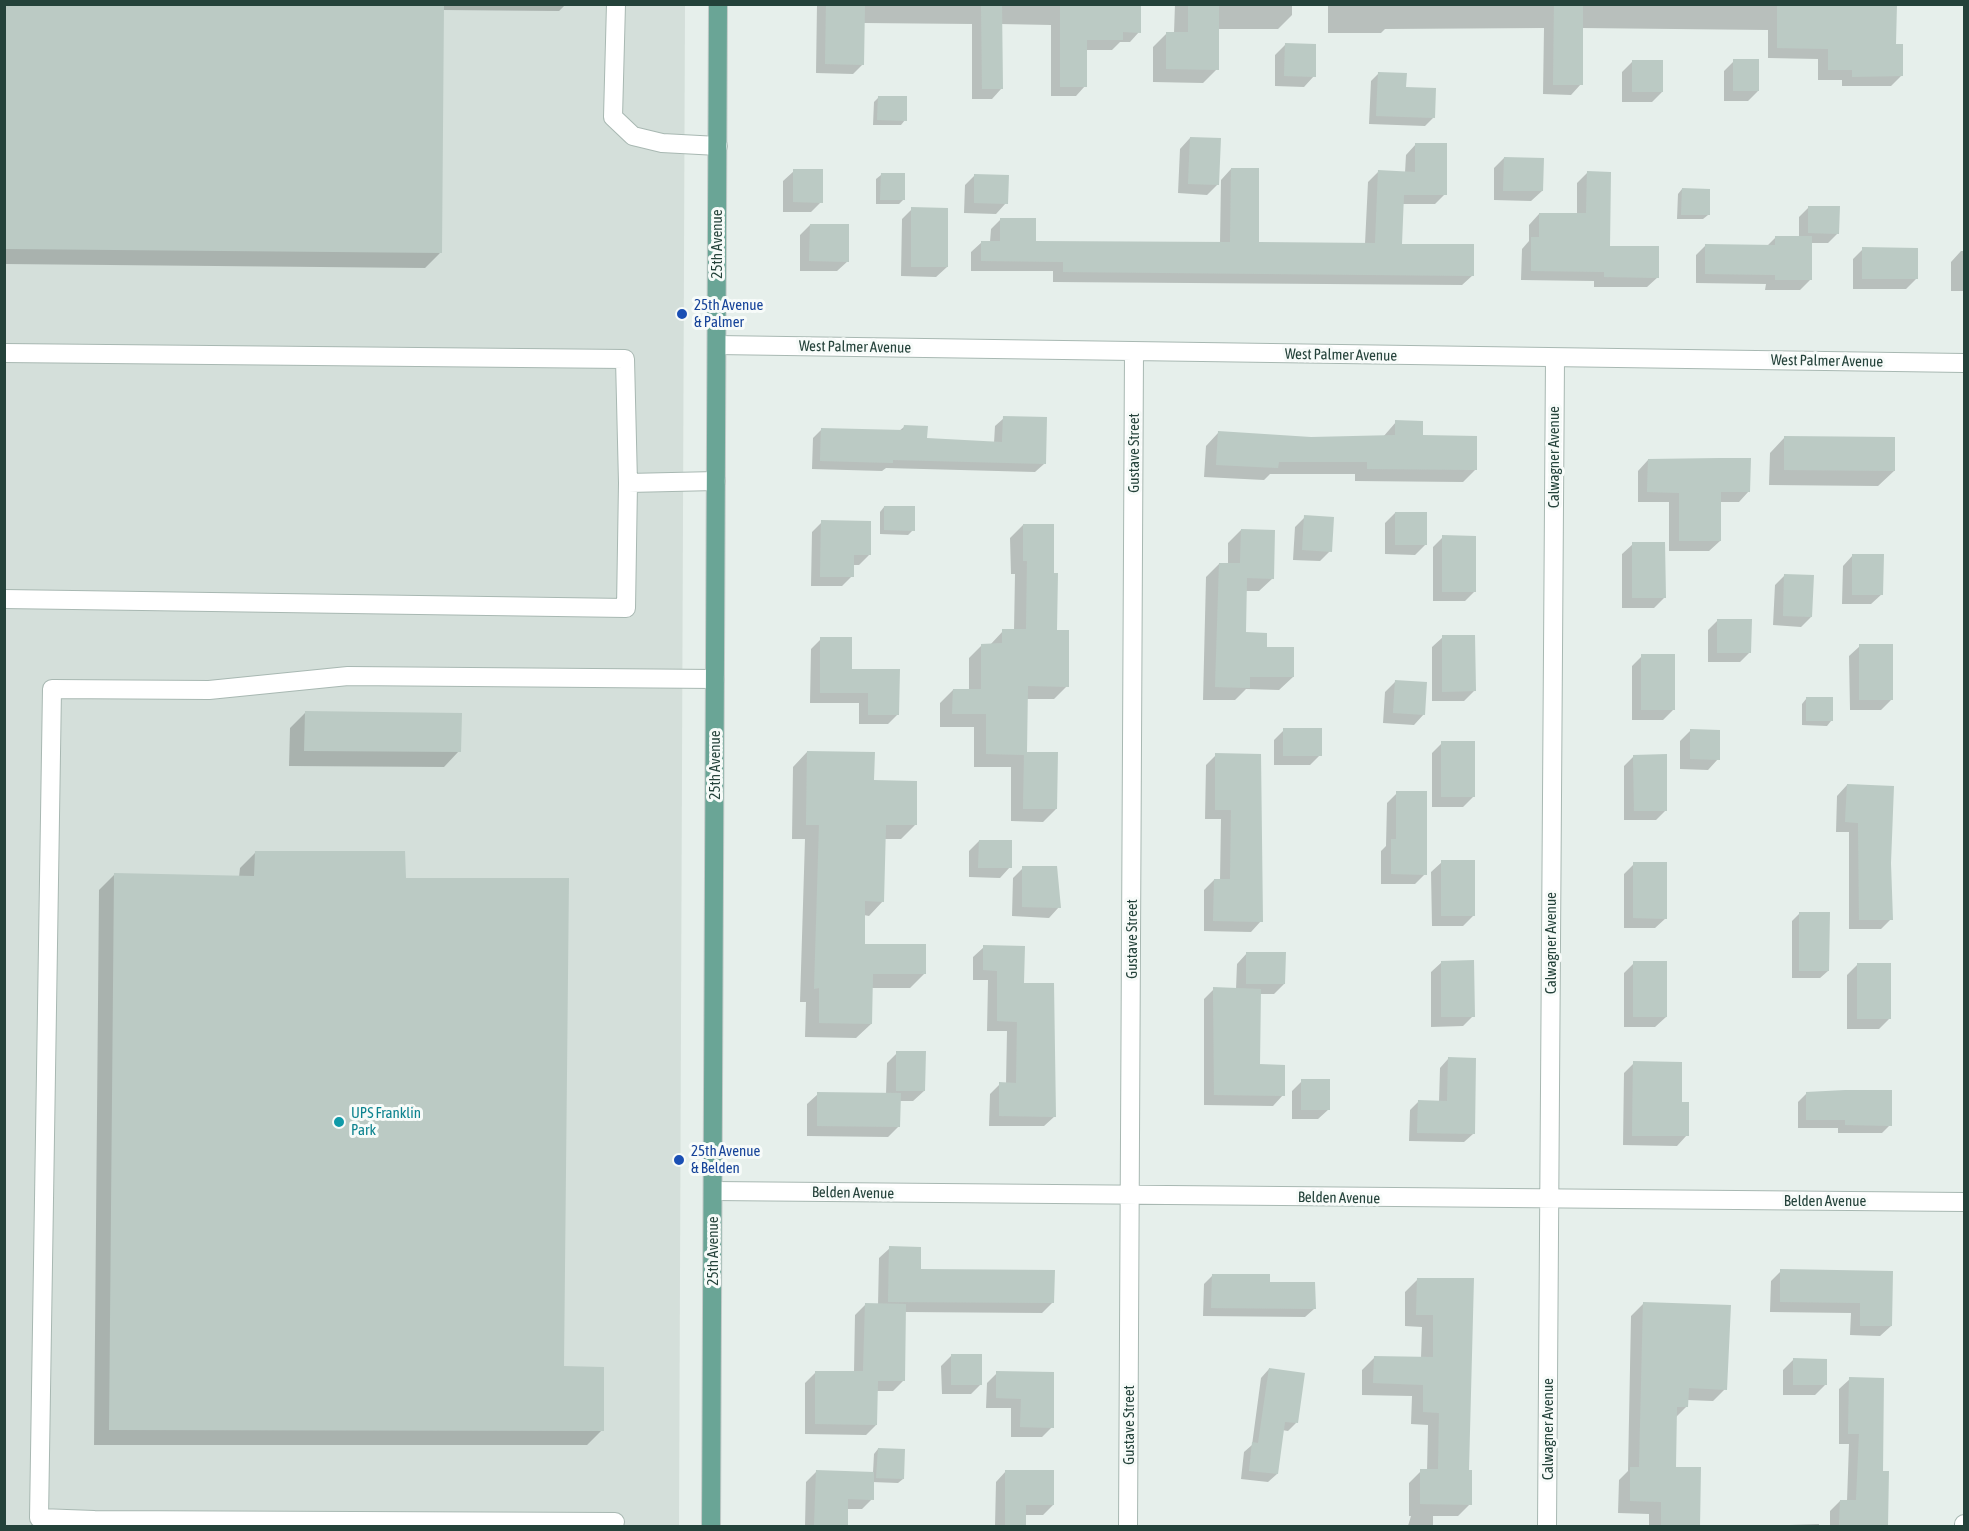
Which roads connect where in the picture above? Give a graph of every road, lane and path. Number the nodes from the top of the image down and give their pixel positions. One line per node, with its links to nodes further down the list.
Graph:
1 (616, 4): 3 (street)
2 (718, 4): 3 (main road, 25th Avenue)
3 (718, 146): 4 (main road, 25th Avenue)
4 (717, 345): 5 (street, West Palmer Avenue); 9 (main road, 25th Avenue)
5 (1134, 352): 7 (street, West Palmer Avenue); 14 (street, Gustave Street)
6 (4, 353): 10 (street)
7 (1555, 359): 8 (street, West Palmer Avenue); 15 (street, Calwagner Avenue)
8 (1965, 363)
9 (716, 481): 10 (street); 12 (main road, 25th Avenue)
10 (628, 483): 11 (street)
11 (4, 599)
12 (715, 679): 13 (main road, 25th Avenue); 18 (street)
13 (713, 1191): 14 (street, Belden Avenue); 20 (main road, 25th Avenue)
14 (1130, 1196): 15 (street, Belden Avenue); 21 (street, Gustave Street)
15 (1549, 1200): 16 (street, Belden Avenue); 22 (street, Calwagner Avenue)
16 (1965, 1202)
17 (615, 1521): 19 (street)
18 (94, 1523): 19 (street)
19 (381, 1524)
20 (711, 1527)
21 (1128, 1527)
22 (1547, 1527)

